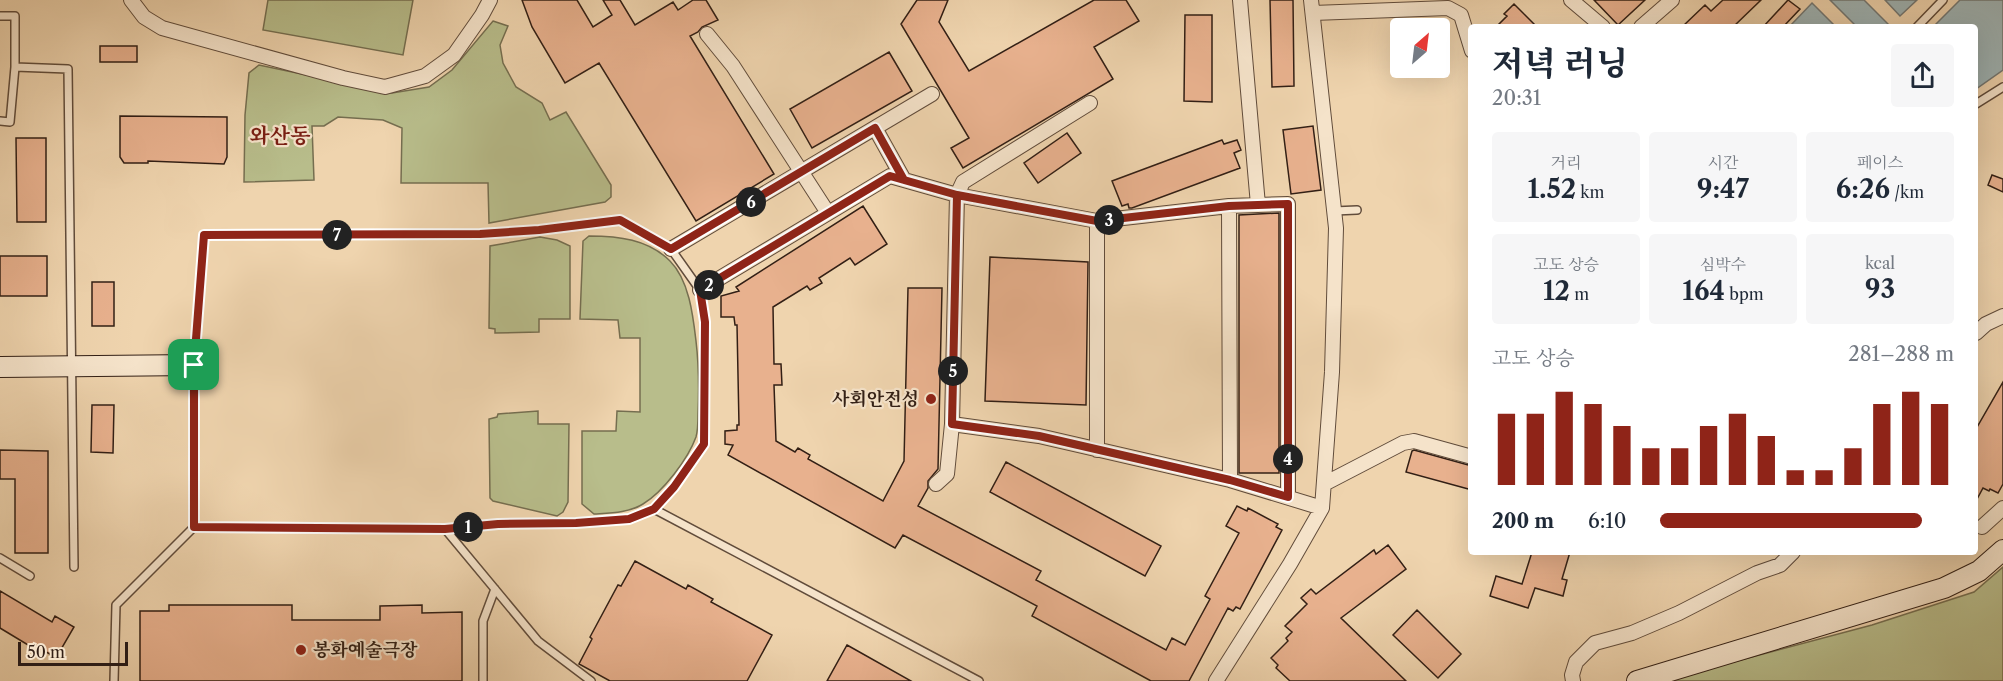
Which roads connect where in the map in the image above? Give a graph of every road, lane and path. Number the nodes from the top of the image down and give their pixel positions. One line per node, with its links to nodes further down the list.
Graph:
1 (131, 0): 2 (street)
2 (490, 0)
3 (1240, 0): 24 (street)
4 (1571, 0): 9 (street)
5 (1943, 0): 11 (lane)
6 (1666, 2): 10 (street)
7 (1312, 7): 13 (street); 27 (street)
8 (0, 16): 14 (lane)
9 (1599, 24)
10 (1644, 24)
11 (1920, 24)
12 (706, 34): 21 (street)
13 (1468, 38)
14 (15, 67): 19 (lane); 35 (lane)
15 (2003, 87): 18 (lane)
16 (932, 94): 20 (street)
17 (1090, 103): 23 (street)
18 (1978, 103)
19 (0, 121)
20 (875, 128): 21 (street); 22 (street)
21 (802, 172): 28 (street); 30 (street)
22 (904, 180): 23 (street); 28 (street)
23 (957, 195): 29 (street); 37 (street)
24 (1258, 205): 25 (street); 43 (street)
25 (1229, 206): 29 (street); 40 (street)
26 (1357, 210): 27 (lane)
27 (1334, 211): 42 (street)
28 (828, 213): 31 (street)
29 (1097, 221): 38 (street)
30 (671, 249): 31 (lane); 34 (lane)
31 (700, 290): 46 (lane)
32 (2003, 316): 33 (street)
33 (1978, 331)
34 (194, 365): 35 (street); 47 (lane)
35 (71, 366): 36 (street); 53 (lane)
36 (0, 367)
37 (952, 424): 38 (street); 41 (street)
38 (1097, 450): 40 (street)
39 (1468, 456): 42 (street)
40 (1230, 480): 43 (street)
41 (936, 484)
42 (1324, 484): 44 (street)
43 (1288, 497): 44 (street)
44 (1322, 508): 60 (street)
45 (2003, 508): 48 (street)
46 (654, 509): 49 (lane); 59 (lane)
47 (194, 527): 49 (lane); 57 (lane)
48 (1982, 527)
49 (445, 529): 55 (lane)
50 (2003, 550): 62 (street)
51 (1791, 555): 61 (street)
52 (0, 558): 54 (lane)
53 (74, 567)
54 (30, 576)
55 (495, 589): 56 (lane); 58 (lane)
56 (588, 680)
57 (114, 681)
58 (483, 681)
59 (979, 681)
60 (1216, 681)
61 (1573, 681)
62 (1637, 681)

